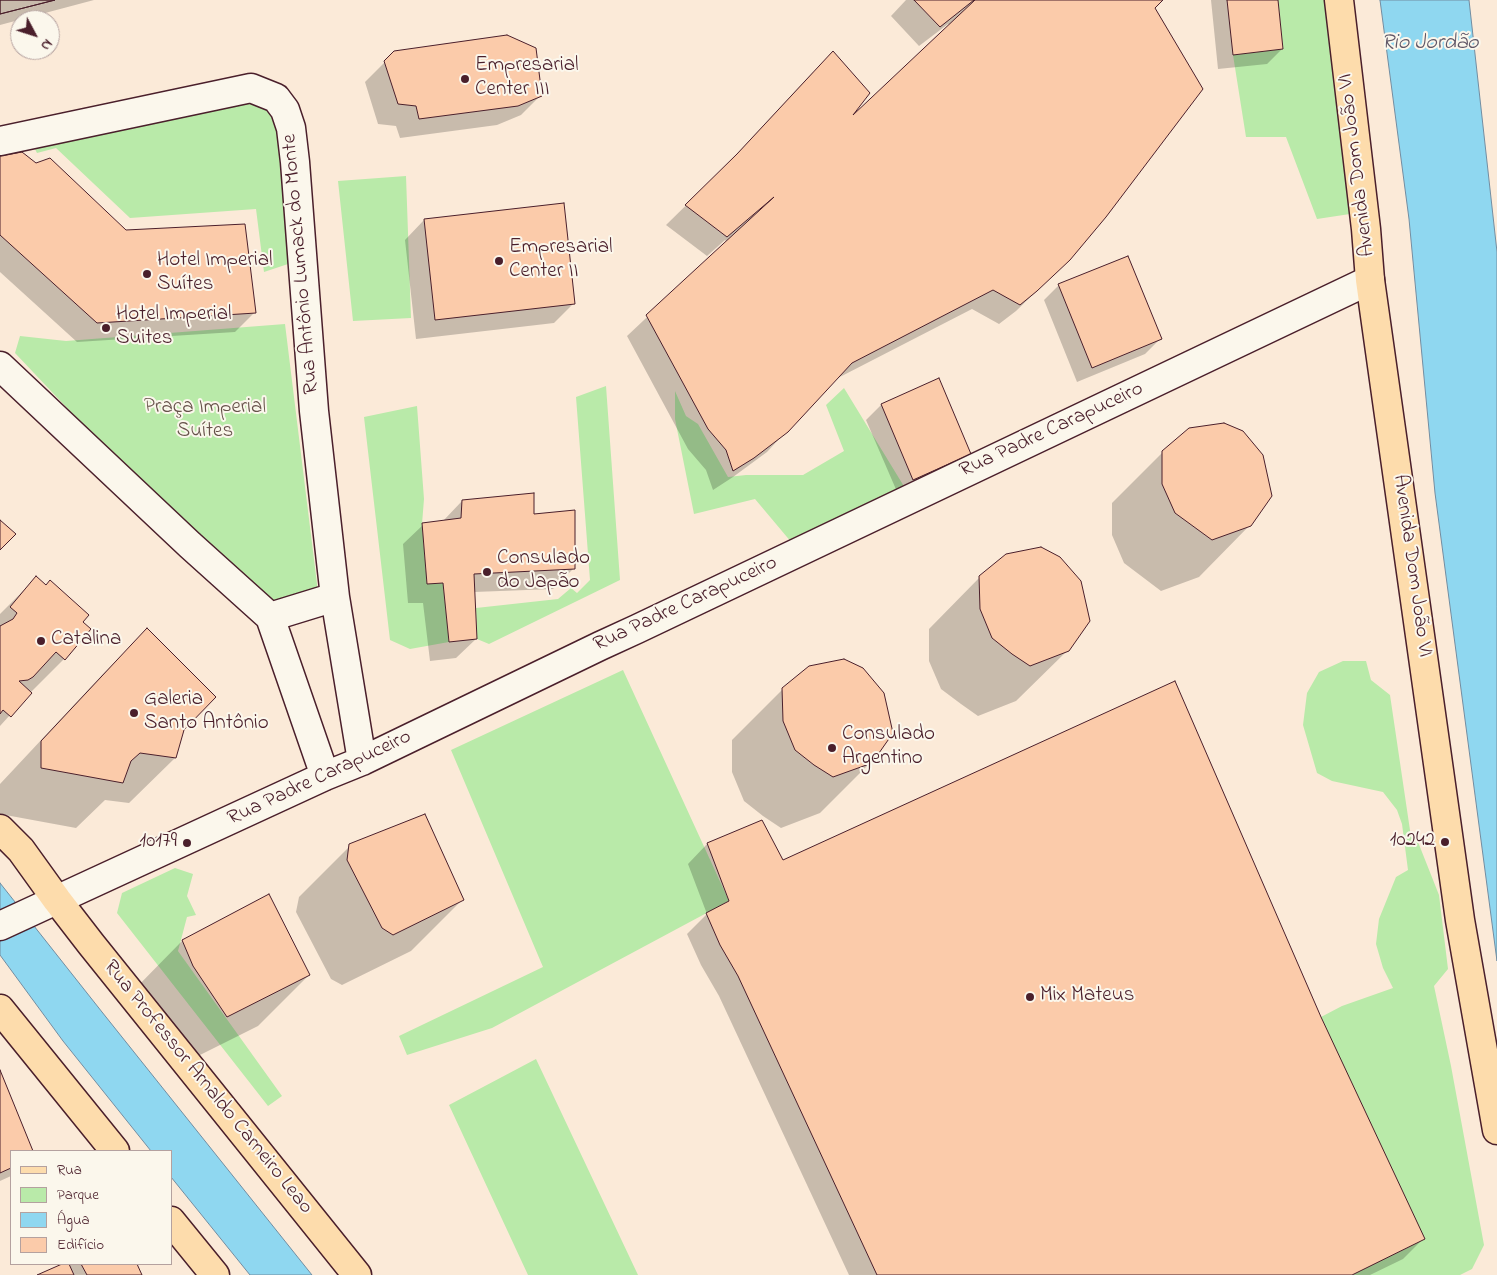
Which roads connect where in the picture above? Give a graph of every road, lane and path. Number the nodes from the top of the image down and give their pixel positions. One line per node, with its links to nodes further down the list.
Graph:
1 (1339, 0): 3 (main road, Avenida Dom João VI)
2 (0, 141): 5 (street, Rua Antônio Lumack do Monte)
3 (1370, 280): 7 (street, Rua Padre Carapuceiro); 13 (main road, Avenida Dom João VI)
4 (0, 366): 6 (street)
5 (334, 597): 6 (street); 7 (street, Rua Antônio Lumack do Monte)
6 (270, 617): 8 (street)
7 (362, 761): 8 (street, Rua Padre Carapuceiro)
8 (325, 776): 10 (street, Rua Padre Carapuceiro)
9 (0, 829): 10 (main road, Rua Professor Arnaldo Carneiro Leao)
10 (56, 900): 11 (street, Rua Padre Carapuceiro); 17 (main road, Rua Professor Arnaldo Carneiro Leao)
11 (0, 926)
12 (0, 1009): 14 (main road)
13 (1497, 1130)
14 (114, 1150)
15 (172, 1222): 16 (main road)
16 (215, 1275)
17 (357, 1275)

